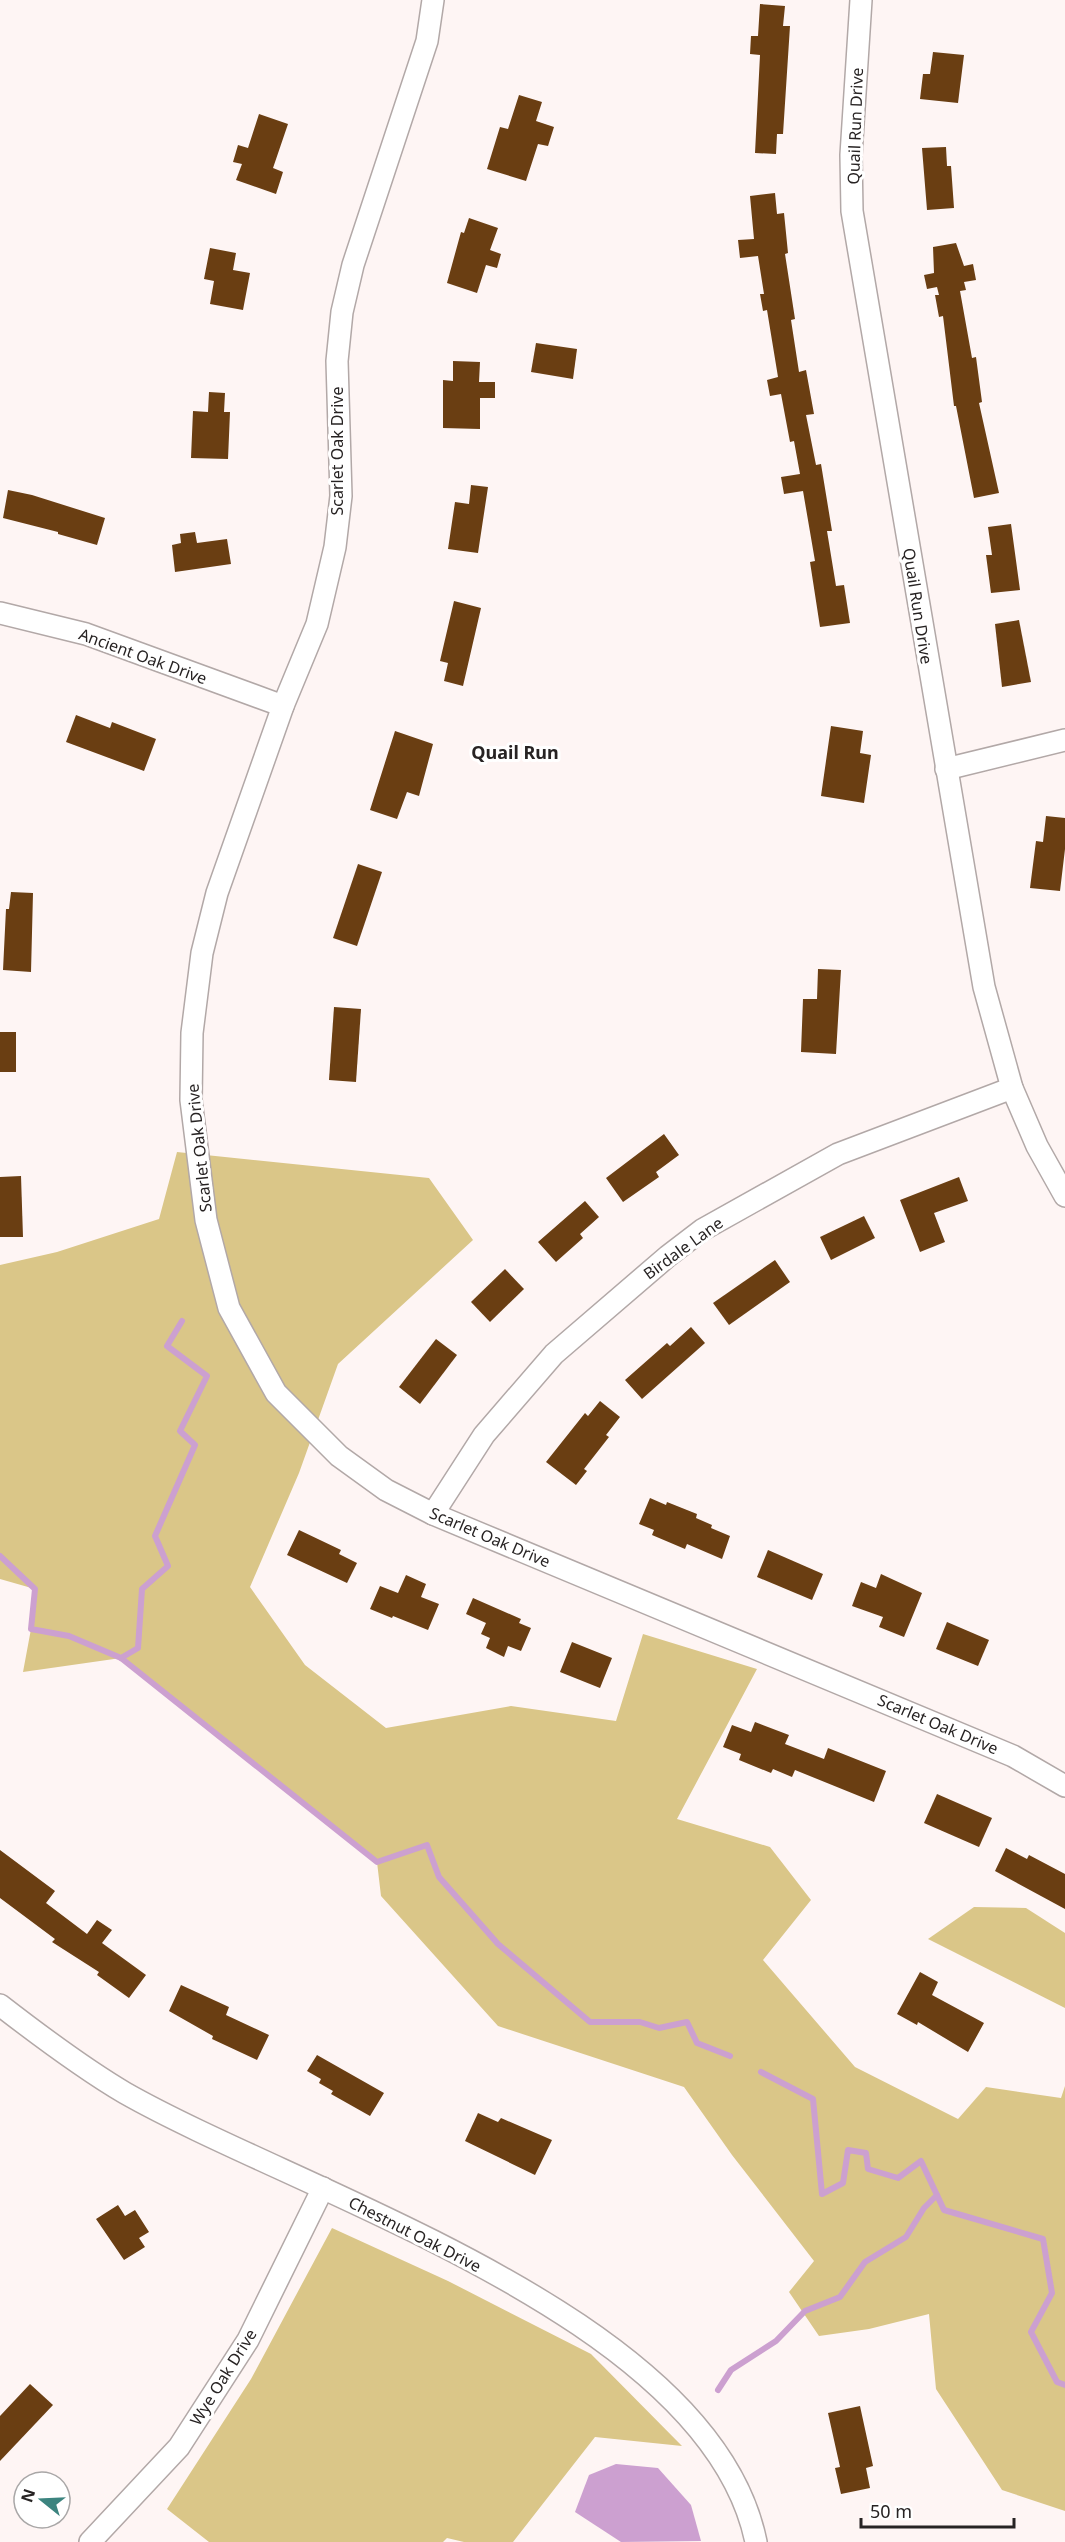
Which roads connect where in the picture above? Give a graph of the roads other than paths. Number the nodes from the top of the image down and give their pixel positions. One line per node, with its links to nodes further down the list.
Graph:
1 (434, 0): 4 (street, Scarlet Oak Drive)
2 (861, 0): 6 (street, Quail Run Drive)
3 (0, 613): 4 (street, Ancient Oak Drive)
4 (283, 706): 9 (street, Scarlet Oak Drive)
5 (1065, 740): 6 (street)
6 (946, 769): 7 (street, Quail Run Drive)
7 (1012, 1088): 8 (street, Quail Run Drive); 9 (street, Birdale Lane)
8 (1065, 1196)
9 (433, 1514): 10 (street, Scarlet Oak Drive)
10 (1065, 1786)
11 (0, 2005): 12 (street, Chestnut Oak Drive)
12 (322, 2188): 13 (street, Wye Oak Drive); 14 (street, Chestnut Oak Drive)
13 (90, 2542)
14 (756, 2542)

